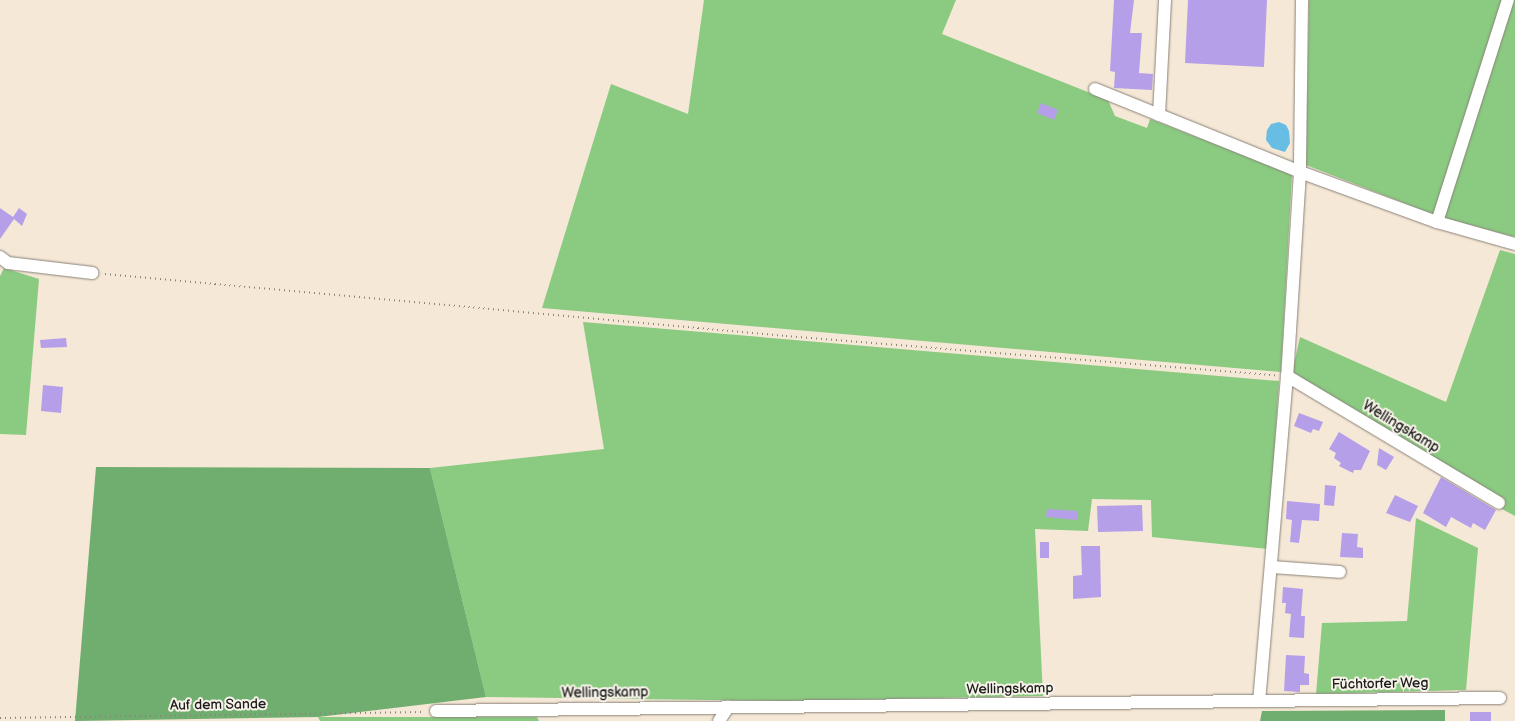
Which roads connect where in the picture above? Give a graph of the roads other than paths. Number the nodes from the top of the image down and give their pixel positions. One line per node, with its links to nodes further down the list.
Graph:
1 (1165, 0): 5 (street)
2 (1302, 0): 6 (street)
3 (1508, 0): 7 (street)
4 (1095, 89): 5 (street)
5 (1159, 115): 6 (street)
6 (1300, 172): 7 (street); 11 (street)
7 (1437, 222): 8 (street)
8 (1515, 244)
9 (0, 257): 10 (street)
10 (92, 273)
11 (1287, 376): 12 (street, Wellingskamp); 13 (street)
12 (1499, 503)
13 (1271, 567): 14 (street); 16 (street)
14 (1340, 572)
15 (1500, 698): 16 (street, Füchtorfer Weg)
16 (1260, 701): 17 (street, Wellingskamp)
17 (728, 707): 18 (street, Wellingskamp); 19 (street)
18 (436, 711)
19 (719, 721)

